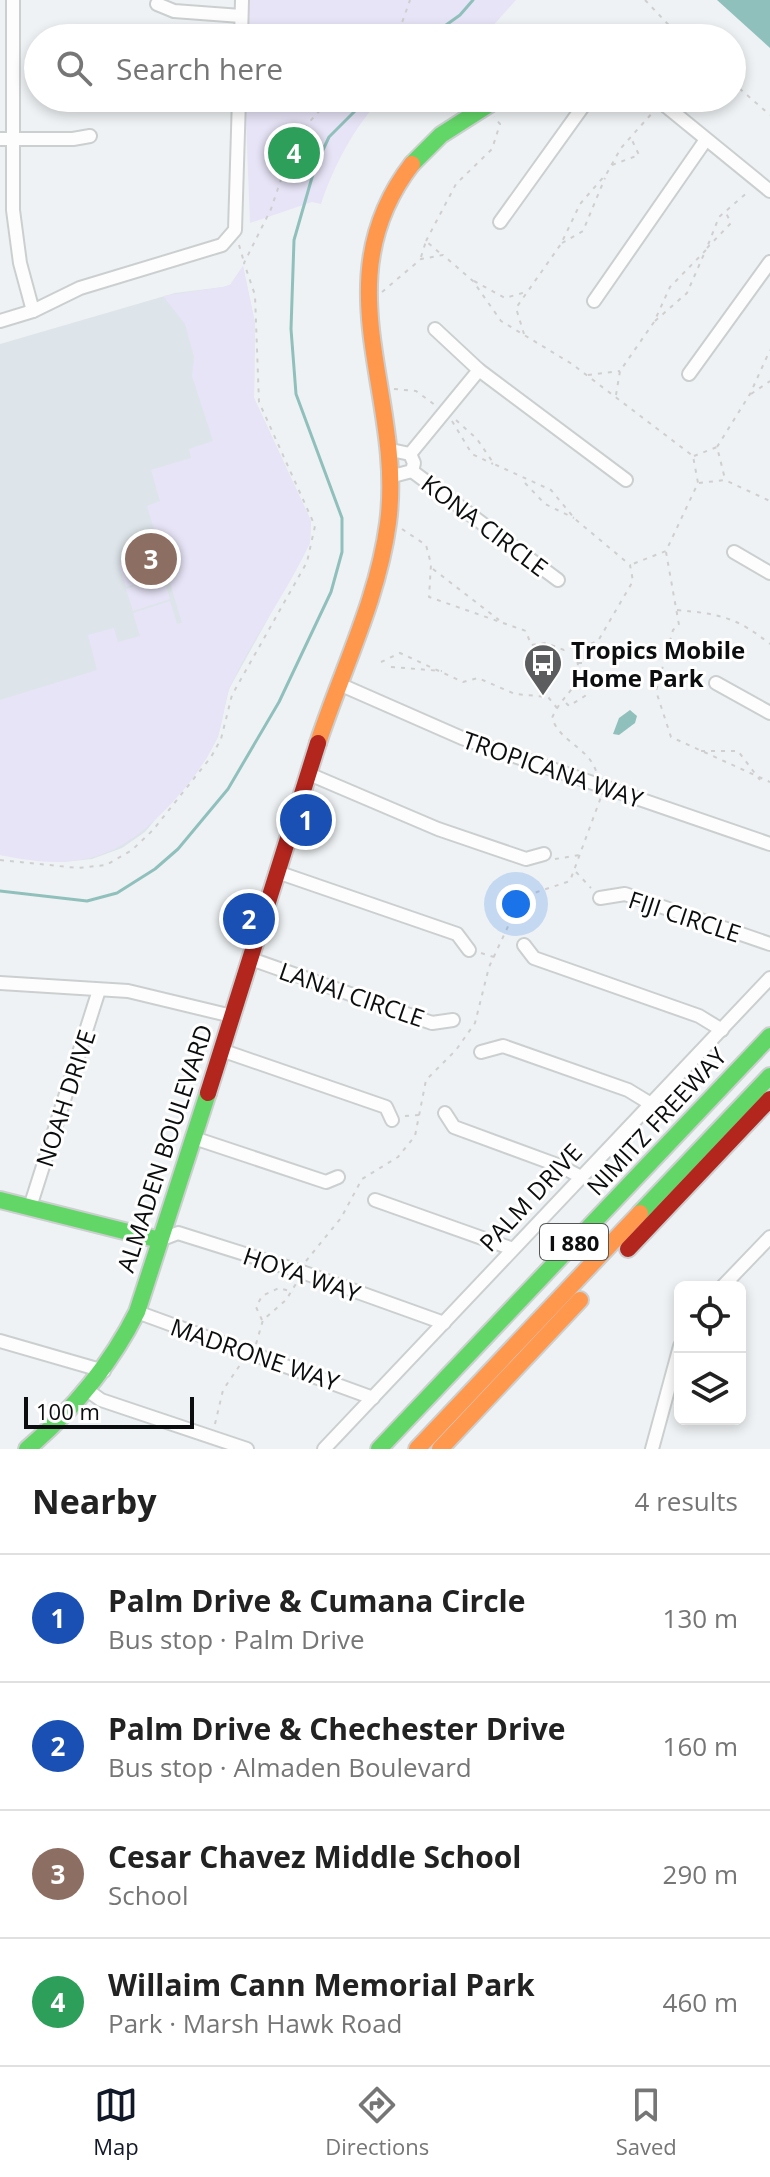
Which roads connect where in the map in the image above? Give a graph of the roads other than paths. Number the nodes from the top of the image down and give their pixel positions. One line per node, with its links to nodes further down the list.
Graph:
1 (242, 0): 4 (street)
2 (9, 4): 12 (street)
3 (157, 4): 4 (street)
4 (241, 16): 5 (street)
5 (241, 24)
6 (239, 112): 18 (street)
7 (479, 112): 23 (main road)
8 (579, 112): 15 (street)
9 (672, 112): 13 (street)
10 (90, 136): 12 (street)
11 (0, 139): 12 (street)
12 (14, 139): 18 (street)
13 (705, 141): 14 (street); 17 (street)
14 (770, 191)
15 (500, 222)
16 (770, 262): 22 (street)
17 (594, 301)
18 (33, 311): 19 (street)
19 (0, 321)
20 (435, 329): 21 (street)
21 (479, 370): 24 (street); 27 (street)
22 (689, 374)
23 (391, 450): 24 (street); 26 (main road)
24 (410, 454): 25 (street)
25 (412, 471): 26 (street); 30 (street, KONA CIRCLE)
26 (393, 476): 32 (main road)
27 (626, 480)
28 (734, 552): 29 (street)
29 (770, 573)
30 (558, 580)
31 (716, 683): 33 (street)
32 (339, 684): 34 (main road); 35 (street, TROPICANA WAY)
33 (770, 713)
34 (309, 774): 36 (street); 37 (main road, ALMADEN BOULEVARD)
35 (770, 844)
36 (544, 854)
37 (280, 873): 41 (street); 42 (main road, ALMADEN BOULEVARD)
38 (600, 898): 39 (street, FIJI CIRCLE)
39 (770, 944)
40 (524, 945): 48 (street)
41 (469, 950)
42 (251, 959): 46 (main road, ALMADEN BOULEVARD); 47 (street, LANAI CIRCLE)
43 (770, 978): 48 (street, PALM DRIVE)
44 (0, 983): 45 (street)
45 (99, 990): 46 (street); 62 (street, NOAH DRIVE)
46 (232, 1016): 50 (main road, ALMADEN BOULEVARD)
47 (453, 1020)
48 (722, 1030): 54 (street, PALM DRIVE)
49 (770, 1036): 77 (main road, NIMITZ FREEWAY / I 880)
50 (221, 1050): 56 (street); 57 (main road, ALMADEN BOULEVARD)
51 (481, 1052): 54 (street)
52 (770, 1076): 78 (main road, I 880)
53 (770, 1099): 79 (main road, I 880)
54 (651, 1104): 59 (street, PALM DRIVE)
55 (445, 1113): 59 (street)
56 (392, 1120)
57 (194, 1138): 58 (street); 64 (main road, ALMADEN BOULEVARD)
58 (338, 1177)
59 (581, 1177): 65 (street, PALM DRIVE)
60 (0, 1200): 62 (main road)
61 (375, 1200): 65 (street)
62 (30, 1207): 64 (main road)
63 (770, 1237): 66 (street)
64 (160, 1240): 67 (main road, ALMADEN BOULEVARD); 68 (street, HOYA WAY)
65 (513, 1249): 68 (street, PALM DRIVE)
66 (728, 1281)
67 (137, 1312): 71 (main road, ALMADEN BOULEVARD); 73 (street, MADRONE WAY)
68 (444, 1323): 73 (street, PALM DRIVE)
69 (0, 1341): 71 (street)
70 (678, 1353): 80 (street)
71 (104, 1371): 72 (main road, ALMADEN BOULEVARD)
72 (87, 1390): 74 (main road, ALMADEN BOULEVARD); 75 (street)
73 (373, 1398): 76 (street, PALM DRIVE)
74 (27, 1449)
75 (247, 1449)
76 (324, 1449)
77 (379, 1449)
78 (417, 1449)
79 (440, 1449)
80 (652, 1449)

